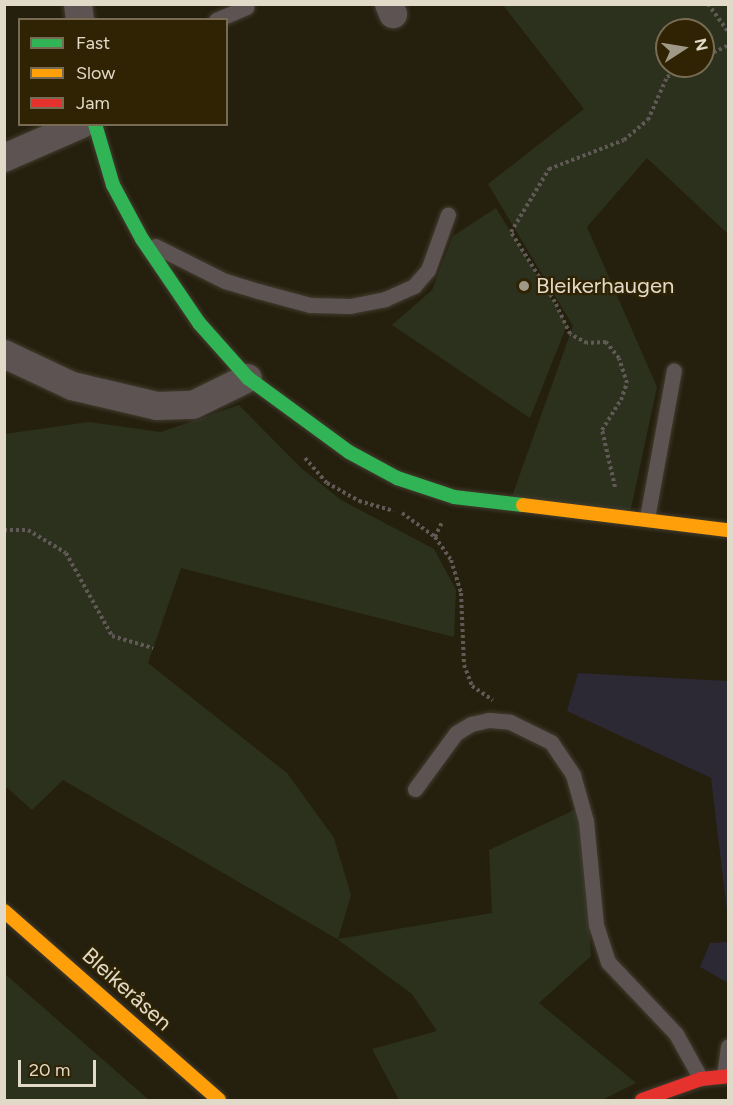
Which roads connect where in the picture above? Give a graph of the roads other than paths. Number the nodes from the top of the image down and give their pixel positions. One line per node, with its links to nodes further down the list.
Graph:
1 (246, 7): 2 (lane)
2 (221, 18)
3 (77, 126): 5 (street)
4 (96, 126): 7 (street)
5 (4, 158)
6 (448, 214): 7 (lane)
7 (142, 239): 10 (street)
8 (4, 354): 10 (street)
9 (674, 370): 11 (lane)
10 (248, 378): 11 (street)
11 (639, 517): 12 (street)
12 (729, 530)
13 (415, 789): 17 (lane)
14 (4, 911): 18 (street, Bleikeråsen)
15 (729, 1046): 16 (lane)
16 (726, 1076): 17 (street)
17 (701, 1079): 19 (street)
18 (219, 1101)
19 (642, 1101)

